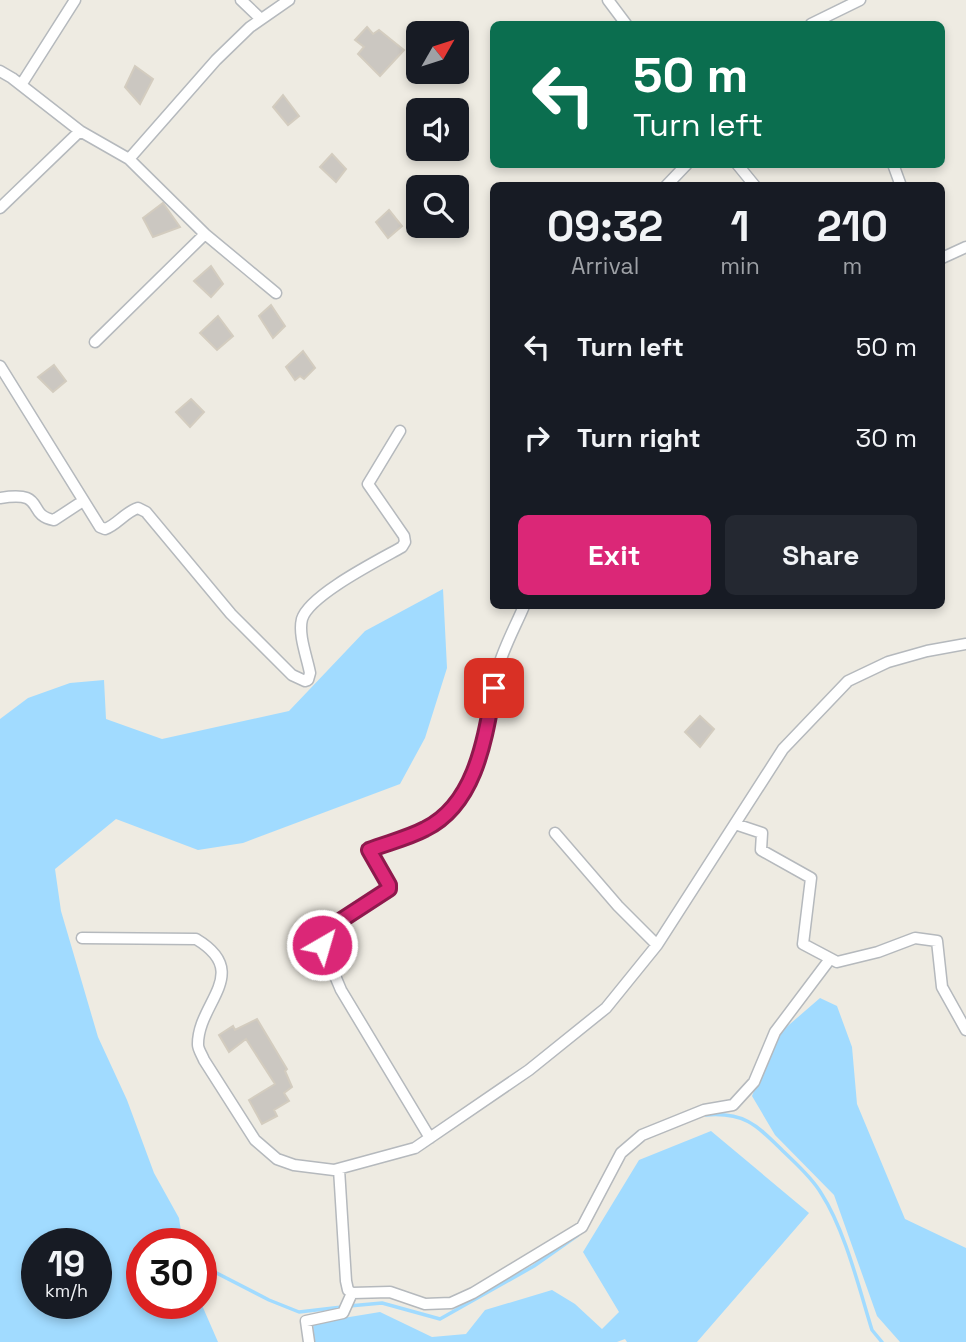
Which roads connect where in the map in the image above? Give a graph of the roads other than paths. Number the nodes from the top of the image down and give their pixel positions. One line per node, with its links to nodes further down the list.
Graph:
1 (75, 0): 10 (street)
2 (241, 0): 6 (street)
3 (289, 0): 6 (street)
4 (608, 0): 7 (street)
5 (860, 0): 8 (street)
6 (261, 19): 12 (street)
7 (624, 21)
8 (817, 21)
9 (0, 71): 10 (street)
10 (21, 85): 11 (street)
11 (79, 131): 12 (street); 17 (street)
12 (129, 159): 18 (street)
13 (683, 168): 15 (street)
14 (740, 168): 16 (street)
15 (670, 182)
16 (752, 182)
17 (0, 208)
18 (205, 234): 21 (street); 22 (street)
19 (966, 247): 20 (street)
20 (945, 257)
21 (276, 293)
22 (95, 342)
23 (0, 366): 26 (street)
24 (400, 431): 26 (street)
25 (0, 498): 26 (street)
26 (83, 501)
27 (523, 609): 35 (street)
28 (966, 644): 29 (street)
29 (735, 824): 32 (street); 33 (street)
30 (555, 833): 32 (street)
31 (82, 937): 36 (street)
32 (657, 945): 35 (street)
33 (830, 958): 34 (street); 37 (street)
34 (966, 1030)
35 (430, 1138): 36 (street)
36 (339, 1168): 37 (street)
37 (352, 1293): 38 (street)
38 (310, 1342)

